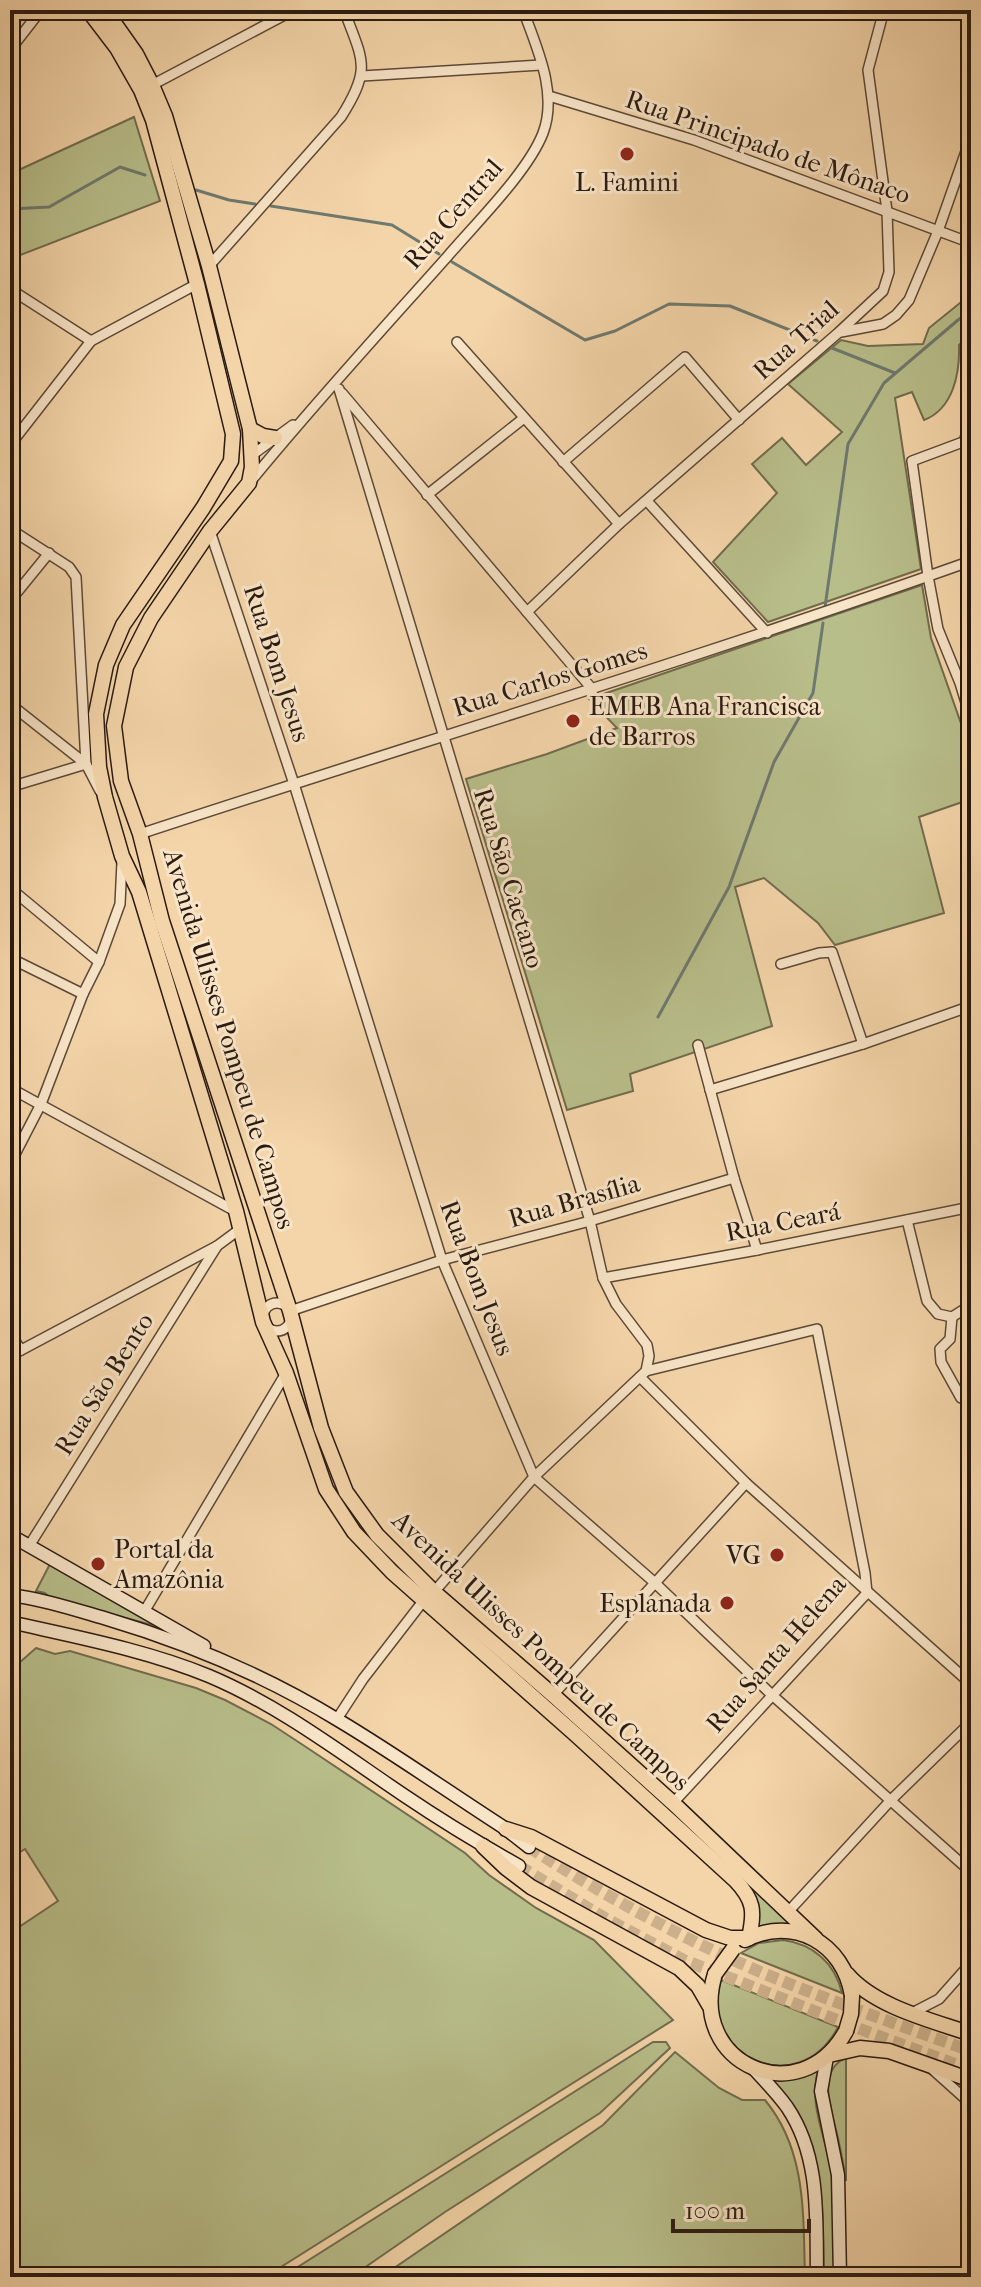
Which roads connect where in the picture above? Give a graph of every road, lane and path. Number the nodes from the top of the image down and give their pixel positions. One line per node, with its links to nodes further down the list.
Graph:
1 (41, 10): 10 (street)
2 (88, 10): 20 (main road)
3 (105, 10): 13 (main road)
4 (294, 10): 13 (street)
5 (344, 10): 12 (street)
6 (523, 10): 11 (street, Rua Central)
7 (884, 10): 16 (street, Rua Trial)
8 (952, 10): 9 (street)
9 (971, 17)
10 (10, 50)
11 (541, 65): 12 (street); 14 (street, Rua Central)
12 (362, 76): 19 (street)
13 (152, 85): 19 (main road)
14 (549, 96): 16 (street, Rua Principado de Mônaco); 25 (street, Rua Central)
15 (971, 137): 17 (street)
16 (887, 211): 17 (street, Rua Principado de Mônaco); 22 (street, Rua Trial)
17 (938, 231): 18 (street, Rua Principado de Mônaco); 22 (street)
18 (971, 243)
19 (209, 266): 30 (main road)
20 (197, 284): 23 (street); 35 (main road)
21 (10, 289): 23 (street)
22 (838, 333): 29 (street, Rua Trial)
23 (91, 341): 33 (street)
24 (457, 342): 27 (street)
25 (337, 386): 26 (street, Rua Central); 38 (street); 55 (street, Rua São Caetano)
26 (305, 416): 31 (street, Rua Central); 37 (street, Rua Central)
27 (524, 418): 36 (street); 38 (street)
28 (971, 419): 32 (street)
29 (739, 420): 36 (street); 39 (street, Rua Trial)
30 (250, 429): 31 (main road); 34 (main road)
31 (275, 438): 34 (street, Rua Central)
32 (968, 440): 46 (street)
33 (10, 445)
34 (252, 455): 35 (main road); 37 (main road)
35 (231, 461): 40 (main road, Avenida Ulisses Pompeu de Campos)
36 (563, 462): 41 (street)
37 (249, 483): 43 (main road, Avenida Ulisses Pompeu de Campos)
38 (427, 495): 48 (street)
39 (647, 501): 41 (street, Rua Trial); 49 (street)
40 (203, 508): 43 (main road); 59 (main road, Avenida Ulisses Pompeu de Campos)
41 (619, 524): 48 (street, Rua Trial)
42 (10, 529): 44 (street)
43 (210, 531): 57 (street, Rua Bom Jesus); 60 (main road, Avenida Ulisses Pompeu de Campos)
44 (49, 553): 47 (street); 56 (street)
45 (971, 561): 46 (street, Rua Carlos Gomes)
46 (928, 576): 49 (street, Rua Carlos Gomes); 51 (street)
47 (10, 601)
48 (527, 612): 52 (street)
49 (767, 633): 52 (street, Rua Carlos Gomes)
50 (971, 680): 51 (street)
51 (960, 683): 54 (street)
52 (593, 690): 55 (street, Rua Carlos Gomes)
53 (10, 704): 56 (street)
54 (971, 719)
55 (443, 735): 57 (street, Rua Carlos Gomes); 80 (street, Rua São Caetano)
56 (86, 764): 58 (street); 59 (street)
57 (294, 784): 60 (street, Rua Carlos Gomes); 84 (street, Rua Bom Jesus)
58 (10, 787)
59 (105, 797): 61 (main road, Avenida Ulisses Pompeu de Campos)
60 (140, 834): 61 (main road); 87 (main road, Avenida Ulisses Pompeu de Campos)
61 (122, 856): 63 (main road, Avenida Ulisses Pompeu de Campos); 64 (street)
62 (10, 888): 66 (street)
63 (139, 892): 64 (street); 78 (main road, Avenida Ulisses Pompeu de Campos)
64 (120, 904): 66 (street)
65 (10, 958): 68 (street)
66 (99, 962): 68 (street)
67 (781, 964): 70 (street)
68 (83, 994): 74 (street)
69 (971, 1006): 70 (street)
70 (863, 1044): 73 (street)
71 (698, 1045): 73 (street)
72 (10, 1088): 74 (street)
73 (710, 1090): 76 (street)
74 (41, 1104): 75 (street); 78 (street)
75 (10, 1164)
76 (734, 1178): 80 (street, Rua Brasília); 83 (street)
77 (971, 1207): 79 (street, Rua Ceará)
78 (236, 1211): 81 (main road, Avenida Ulisses Pompeu de Campos)
79 (907, 1220): 83 (street, Rua Ceará); 88 (street)
80 (590, 1221): 84 (street, Rua Brasília); 85 (street, Rua São Caetano)
81 (240, 1229): 82 (street); 89 (main road, Avenida Ulisses Pompeu de Campos)
82 (217, 1246): 91 (street); 99 (street, Rua São Bento)
83 (757, 1250): 85 (street, Rua Ceará)
84 (442, 1260): 87 (street, Rua Brasília); 96 (street, Rua Bom Jesus)
85 (603, 1278): 94 (street, Rua São Caetano)
86 (971, 1305): 88 (street)
87 (290, 1311): 89 (street); 89 (street); 103 (main road, Avenida Ulisses Pompeu de Campos)
88 (952, 1317): 95 (street)
89 (263, 1322): 93 (main road, Avenida Ulisses Pompeu de Campos)
90 (10, 1334): 91 (street)
91 (21, 1350): 92 (street)
92 (10, 1356)
93 (286, 1373): 103 (main road, Avenida Ulisses Pompeu de Campos); 104 (street)
94 (643, 1374): 96 (street); 97 (street); 101 (street, Rua Santa Helena)
95 (961, 1398)
96 (534, 1477): 100 (street, Rua Bom Jesus); 103 (street)
97 (746, 1483): 100 (street); 101 (street)
98 (10, 1535): 99 (main road)
99 (29, 1546): 104 (main road)
100 (654, 1582): 108 (street); 109 (street, Rua Bom Jesus)
101 (867, 1593): 106 (street); 109 (street, Rua Santa Helena)
102 (10, 1595): 107 (main road)
103 (429, 1596): 108 (main road, Avenida Ulisses Pompeu de Campos); 110 (street); 120 (main road, Avenida Ulisses Pompeu de Campos)
104 (144, 1612): 107 (main road)
105 (10, 1622): 115 (main road)
106 (971, 1684)
107 (276, 1687): 110 (main road)
108 (553, 1695): 113 (main road, Avenida Ulisses Pompeu de Campos)
109 (772, 1695): 112 (street, Rua Bom Jesus); 113 (street, Rua Santa Helena)
110 (337, 1719): 114 (main road)
111 (971, 1722): 112 (street)
112 (891, 1800): 118 (street, Rua Bom Jesus); 119 (street)
113 (673, 1803): 119 (main road, Avenida Ulisses Pompeu de Campos)
114 (506, 1829): 116 (main road); 120 (main road)
115 (483, 1846): 117 (main road); 124 (main road)
116 (529, 1847)
117 (519, 1866)
118 (971, 1872)
119 (788, 1912): 121 (main road, Avenida Ulisses Pompeu de Campos)
120 (749, 1938): 121 (main road); 124 (main road, bridge)
121 (816, 1939): 123 (main road)
122 (971, 1963): 125 (street)
123 (846, 1974): 125 (main road); 127 (main road, bridge)
124 (709, 2005): 129 (main road)
125 (912, 2013): 126 (main road)
126 (971, 2034)
127 (828, 2056): 128 (main road); 129 (main road); 133 (main road)
128 (927, 2064): 130 (main road); 131 (street)
129 (754, 2069): 132 (main road)
130 (971, 2080)
131 (971, 2104)
132 (817, 2277)
133 (840, 2277)

